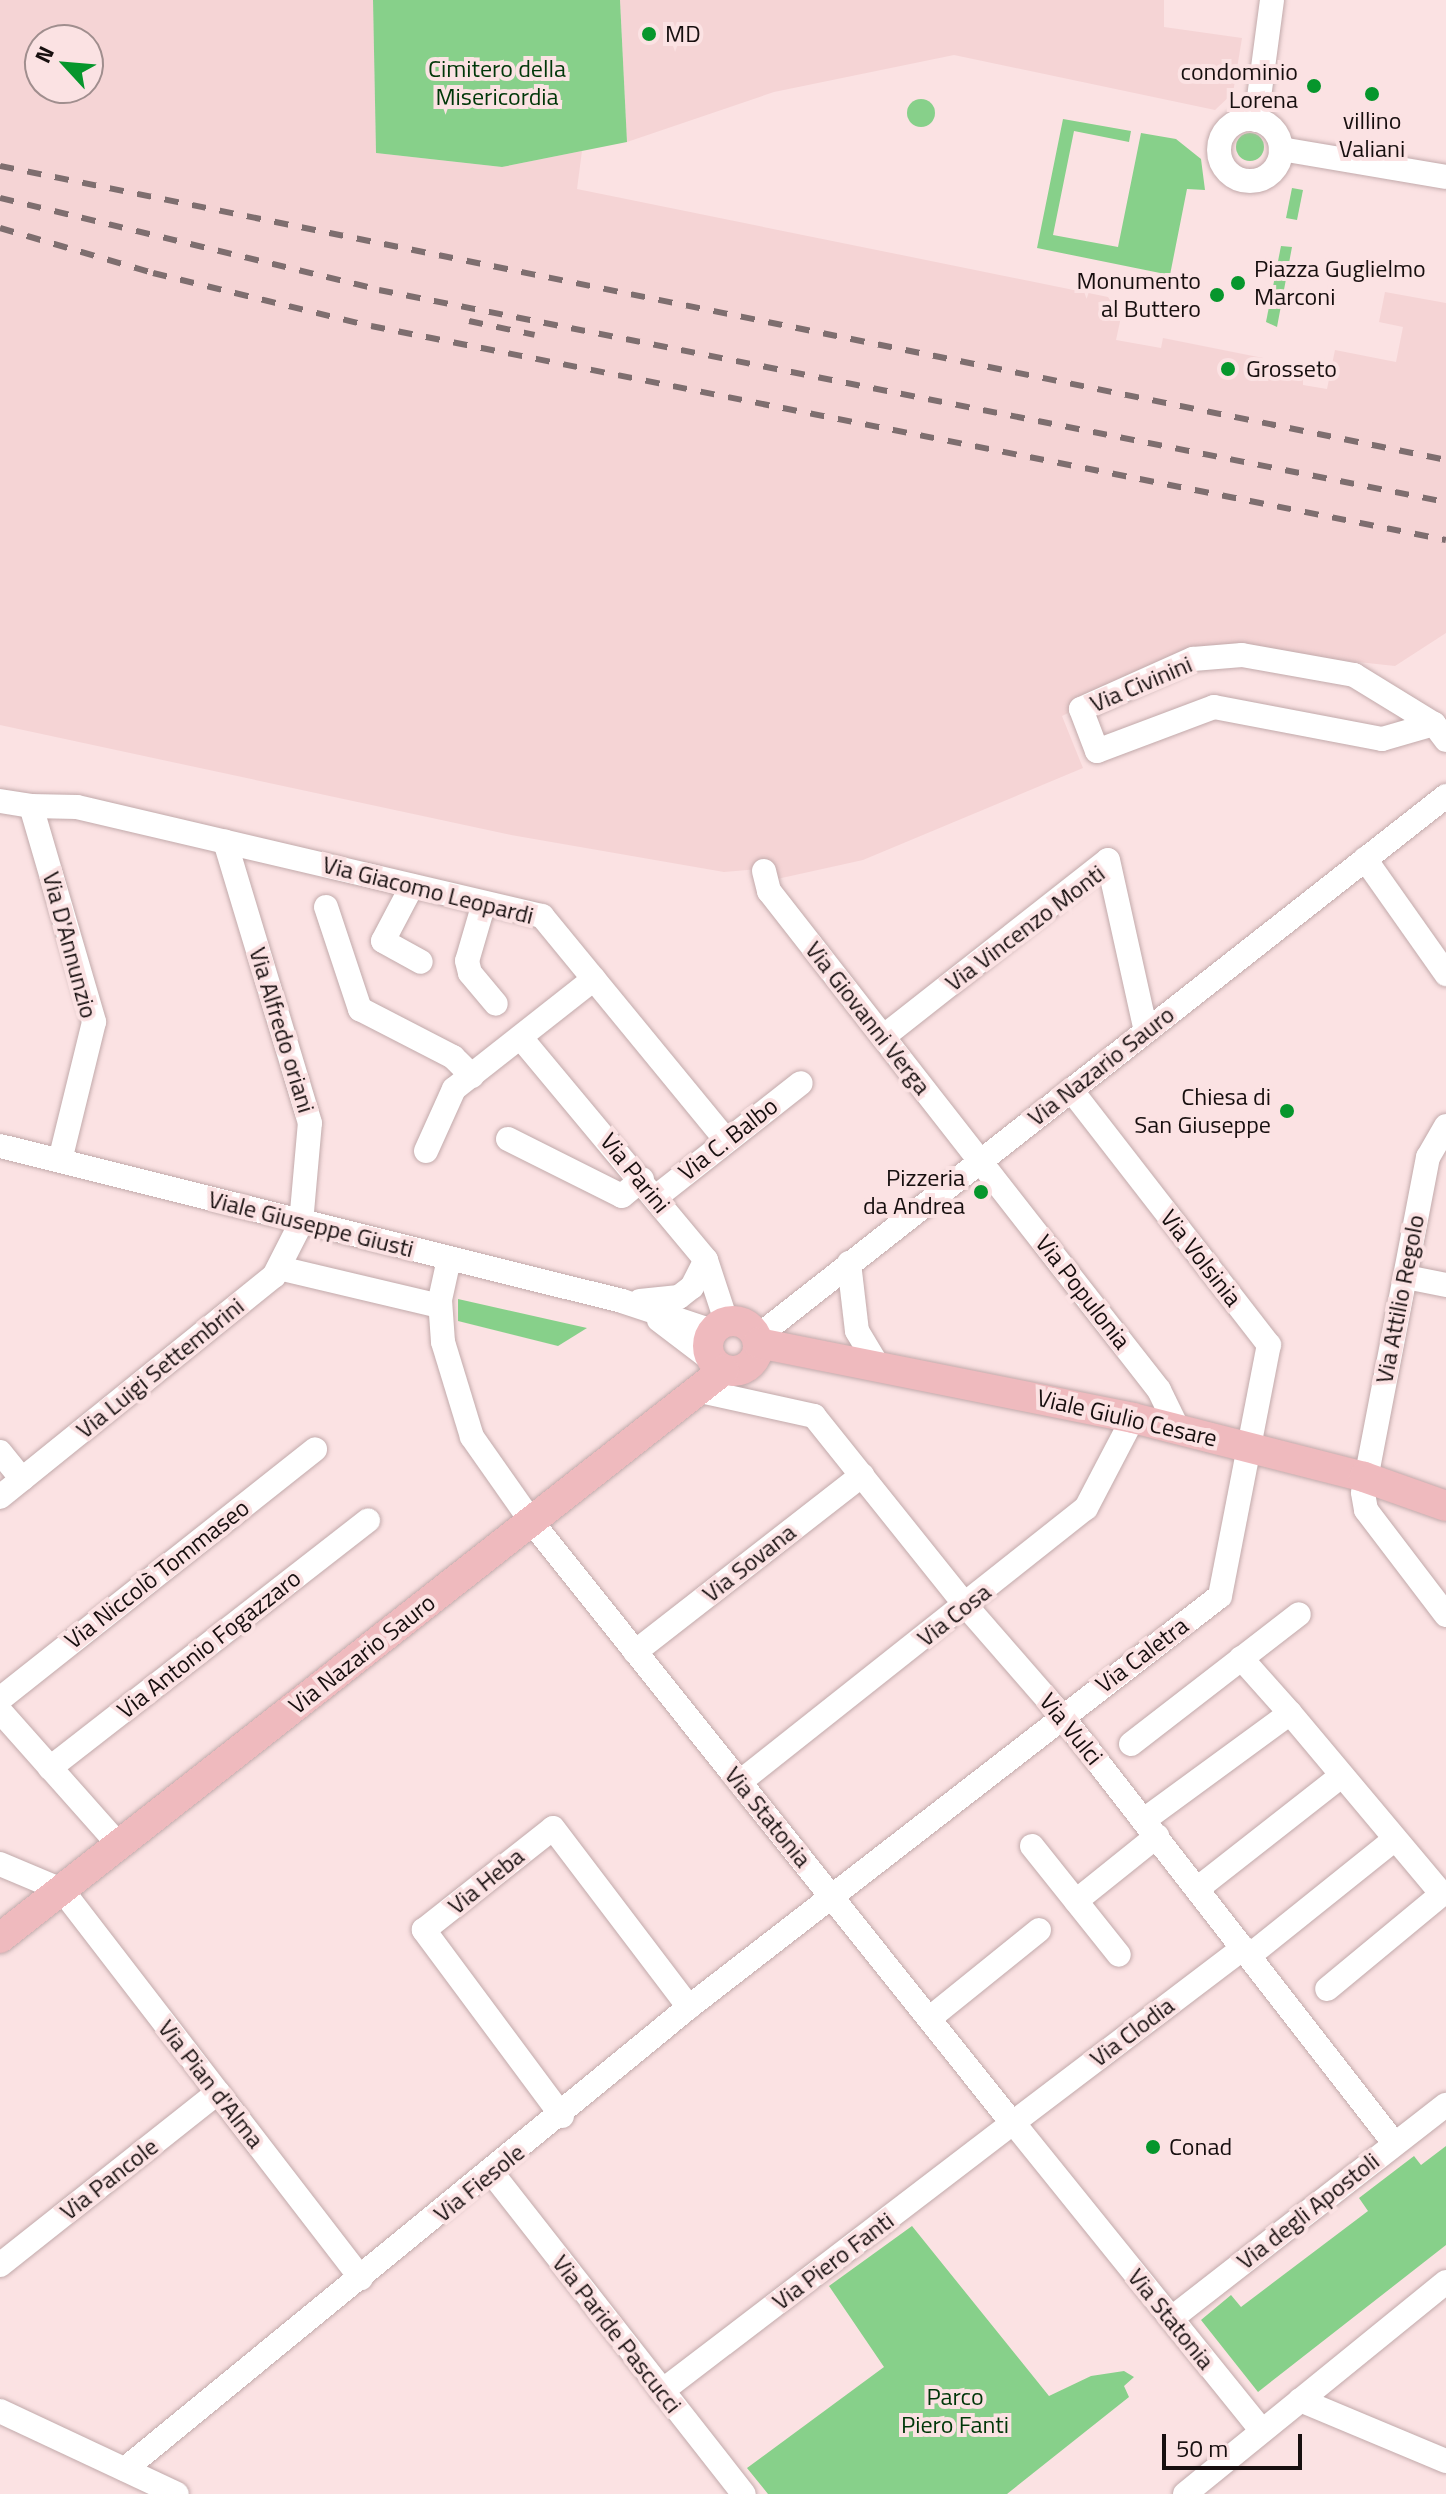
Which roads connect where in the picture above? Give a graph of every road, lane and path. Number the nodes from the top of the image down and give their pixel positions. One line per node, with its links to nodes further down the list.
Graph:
1 (1272, 0): 2 (street)
2 (1256, 120): 3 (street); 3 (street)
3 (1281, 149): 4 (street)
4 (1446, 177)
5 (1440, 732): 5 (street, Via Civinini)
6 (1446, 796): 10 (street, Via Nazario Sauro)
7 (0, 801): 8 (street)
8 (31, 806): 9 (street, Via Giacomo Leopardi); 32 (street, Via D'Annunzio)
9 (225, 842): 12 (street, Via Giacomo Leopardi); 35 (street, Via Alfredo oriani)
10 (1365, 859): 18 (street); 21 (street, Via Nazario Sauro)
11 (764, 871): 22 (street, Via Giovanni Verga)
12 (412, 886): 13 (street, Via Giacomo Leopardi); 15 (street)
13 (484, 903): 19 (street, Via Giacomo Leopardi); 20 (street)
14 (326, 907): 16 (street)
15 (383, 941): 16 (street); 17 (street)
16 (342, 956): 24 (street)
17 (421, 962)
18 (1446, 974)
19 (594, 979): 23 (street); 29 (street, Via Giacomo Leopardi)
20 (496, 1004)
21 (1146, 1031): 22 (street, Via Vincenzo Monti); 26 (street, Via Nazario Sauro)
22 (883, 1037): 33 (street, Via Giovanni Verga)
23 (521, 1038): 24 (street); 34 (street, Via Parini)
24 (472, 1076): 31 (street)
25 (801, 1083): 29 (street, Via C. Balbo)
26 (1071, 1090): 33 (street, Via Nazario Sauro); 52 (street, Via Volsinia)
27 (1446, 1126): 40 (street, Via Attilio Regolo)
28 (508, 1139): 34 (street)
29 (726, 1140): 34 (street, Via C. Balbo)
30 (0, 1146): 32 (street, Viale Giuseppe Giusti)
31 (426, 1151)
32 (60, 1160): 35 (street, Viale Giuseppe Giusti)
33 (980, 1161): 38 (street, Via Nazario Sauro); 51 (street, Via Populonia)
34 (649, 1188): 37 (street, Via Parini)
35 (301, 1223): 36 (street, Viale Giuseppe Giusti); 39 (street, Via Luigi Settembrini)
36 (449, 1259): 42 (street, Viale Giuseppe Giusti); 43 (street, Via Statonia)
37 (706, 1260): 42 (street); 44 (street, Via Parini)
38 (849, 1263): 45 (street, Via Nazario Sauro); 47 (street)
39 (279, 1268): 43 (street); 57 (street, Via Luigi Settembrini)
40 (1406, 1277): 41 (street); 56 (street, Via Attilio Regolo)
41 (1446, 1285)
42 (622, 1301): 44 (street, Viale Giuseppe Giusti); 48 (street, Viale Giuseppe Giusti)
43 (440, 1306): 61 (street, Via Statonia)
44 (719, 1326): 45 (main road, Viale Giuseppe Giusti); 48 (main road)
45 (758, 1340): 46 (main road, Viale Giulio Cesare); 48 (main road)
46 (802, 1354): 47 (main road, Viale Giulio Cesare); 48 (main road, Viale Giulio Cesare)
47 (877, 1364): 50 (main road, Viale Giulio Cesare)
48 (726, 1367): 49 (main road, Via Nazario Sauro)
49 (696, 1390): 55 (street, Via Vulci); 61 (main road, Via Nazario Sauro)
50 (1133, 1418): 51 (main road, Viale Giulio Cesare); 62 (street, Via Cosa)
51 (1178, 1429): 52 (main road, Viale Giulio Cesare)
52 (1249, 1446): 56 (main road, Viale Giulio Cesare); 70 (street, Via Caletra)
53 (315, 1449): 67 (street, Via Niccolò Tommaseo)
54 (0, 1452): 57 (street)
55 (862, 1475): 62 (street, Via Vulci); 65 (street, Via Sovana)
56 (1364, 1477): 59 (main road, Viale Giulio Cesare); 64 (street)
57 (22, 1479): 58 (street, Via Luigi Settembrini)
58 (0, 1497)
59 (1446, 1506)
60 (368, 1520): 72 (street, Via Antonio Fogazzaro)
61 (531, 1521): 65 (street, Via Statonia); 77 (main road, Via Nazario Sauro)
62 (966, 1606): 70 (street, Via Vulci); 74 (street, Via Cosa)
63 (1299, 1614): 66 (street)
64 (1446, 1615)
65 (635, 1652): 74 (street, Via Statonia)
66 (1241, 1658): 69 (street); 71 (street)
67 (0, 1699)
68 (0, 1711): 72 (street)
69 (1290, 1713): 73 (street); 75 (street)
70 (1062, 1716): 75 (street, Via Vulci); 83 (street, Via Caletra)
71 (1131, 1744)
72 (50, 1768): 77 (street)
73 (1340, 1777): 76 (street); 80 (street)
74 (740, 1782): 83 (street, Via Statonia)
75 (1151, 1828): 80 (street, Via Vulci); 84 (street)
76 (1394, 1840): 82 (street); 87 (street, Via Clodia)
77 (119, 1845): 81 (main road, Via Nazario Sauro)
78 (1032, 1846): 84 (street)
79 (0, 1864): 81 (street)
80 (1197, 1889): 87 (street, Via Vulci)
81 (62, 1890): 86 (main road, Via Nazario Sauro); 92 (street, Via Pian d'Alma)
82 (1444, 1893): 89 (street)
83 (831, 1895): 90 (street, Via Fiesole); 91 (street, Via Statonia)
84 (1076, 1901): 88 (street)
85 (1039, 1930): 91 (street)
86 (0, 1938)
87 (1246, 1952): 95 (street, Via Clodia); 96 (street, Via Vulci)
88 (1119, 1955)
89 (1327, 1989)
90 (689, 2007): 94 (street, Via Fiesole); 94 (street, Via Heba)
91 (930, 2018): 95 (street, Via Statonia)
92 (218, 2092): 98 (street, Via Pancole); 99 (street, Via Pian d'Alma)
93 (1446, 2105): 96 (street, Via degli Apostoli)
94 (562, 2116): 97 (street, Via Fiesole)
95 (1012, 2123): 101 (street, Via Statonia); 102 (street, Via Piero Fanti)
96 (1394, 2143): 101 (street, Via degli Apostoli)
97 (492, 2173): 99 (street, Via Fiesole); 102 (street, Via Paride Pascucci)
98 (0, 2265)
99 (361, 2278): 107 (street, Via Fiesole)
100 (1446, 2282): 103 (street)
101 (1172, 2318): 105 (street, Via Statonia)
102 (662, 2391): 109 (street, Via Paride Pascucci)
103 (1300, 2400): 105 (street); 106 (street)
104 (0, 2411): 107 (street)
105 (1262, 2431): 110 (street)
106 (1446, 2461)
107 (125, 2469): 108 (street)
108 (177, 2494)
109 (744, 2494)
110 (1185, 2494)

